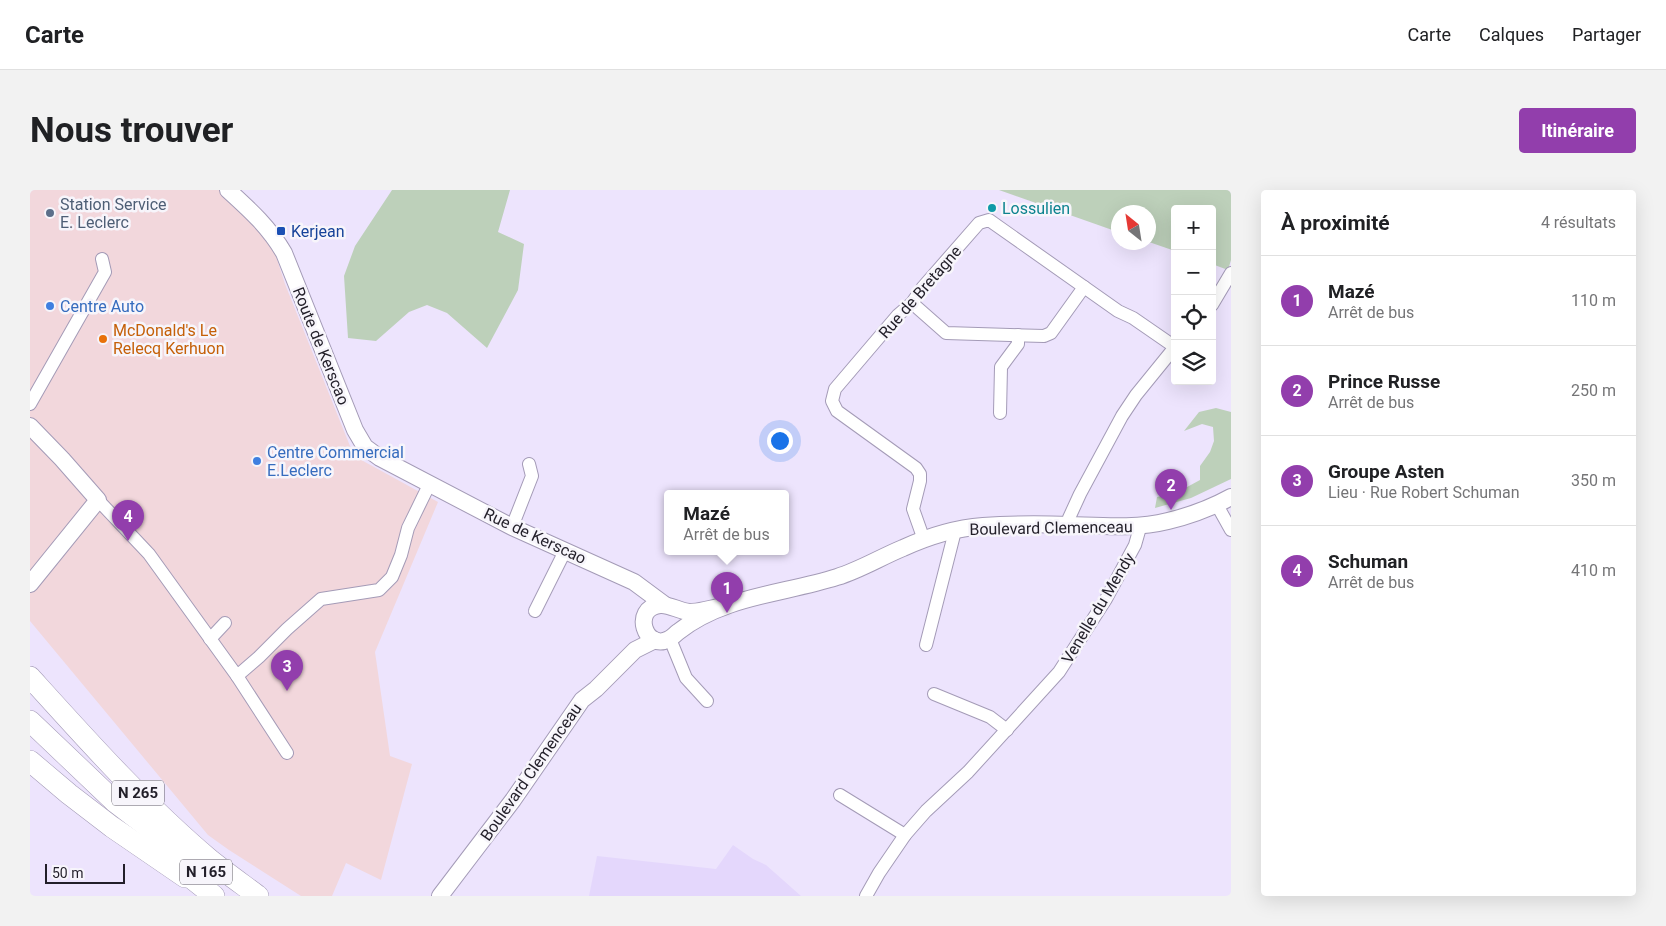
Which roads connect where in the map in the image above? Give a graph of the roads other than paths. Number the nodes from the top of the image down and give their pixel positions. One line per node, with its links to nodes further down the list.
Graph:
1 (228, 190): 14 (street, Route de Kerscao)
2 (102, 259): 10 (street)
3 (1231, 273): 5 (street)
4 (1087, 289): 6 (street, Rue de Bretagne); 7 (street); 8 (street, Rue de Bretagne)
5 (1216, 298)
6 (912, 303): 7 (street); 22 (street, Rue de Bretagne)
7 (1018, 335): 11 (street)
8 (1171, 344)
9 (1171, 352): 17 (street)
10 (30, 404)
11 (1000, 413)
12 (30, 426): 15 (street)
13 (529, 464): 19 (street)
14 (430, 485): 19 (street, Rue de Kerscao); 34 (street)
15 (98, 500): 24 (street); 32 (street)
16 (1224, 501): 18 (street, Boulevard Clemenceau); 20 (street)
17 (1068, 525): 18 (street, Boulevard Clemenceau); 21 (street, Boulevard Clemenceau)
18 (1138, 526): 40 (street, Venelle du Mendy)
19 (512, 527): 23 (street, Rue de Kerscao)
20 (1231, 530)
21 (955, 531): 22 (street, Boulevard Clemenceau); 33 (street)
22 (924, 540): 26 (street, Boulevard Clemenceau)
23 (565, 551): 25 (street, Rue de Kerscao); 28 (street)
24 (30, 584)
25 (640, 588): 27 (street, Rue de Kerscao); 29 (street)
26 (740, 601): 27 (street); 31 (street, Boulevard Clemenceau)
27 (668, 606): 29 (street); 31 (street)
28 (535, 611)
29 (644, 620): 31 (street); 37 (street)
30 (225, 623): 32 (street)
31 (667, 638): 37 (street, Boulevard Clemenceau); 38 (street)
32 (210, 639): 34 (street)
33 (926, 645)
34 (237, 676): 42 (street)
35 (30, 677): 48 (highway, N 265)
36 (934, 694): 40 (street)
37 (582, 700): 49 (street, Boulevard Clemenceau)
38 (707, 701)
39 (30, 721): 47 (highway, N 165)
40 (1006, 730): 45 (street, Venelle du Mendy)
41 (30, 731): 46 (highway, N 165)
42 (288, 752)
43 (30, 761): 46 (highway)
44 (840, 795): 45 (street)
45 (905, 835): 50 (street, Venelle du Mendy)
46 (210, 894)
47 (241, 896)
48 (258, 896)
49 (440, 896)
50 (866, 896)

